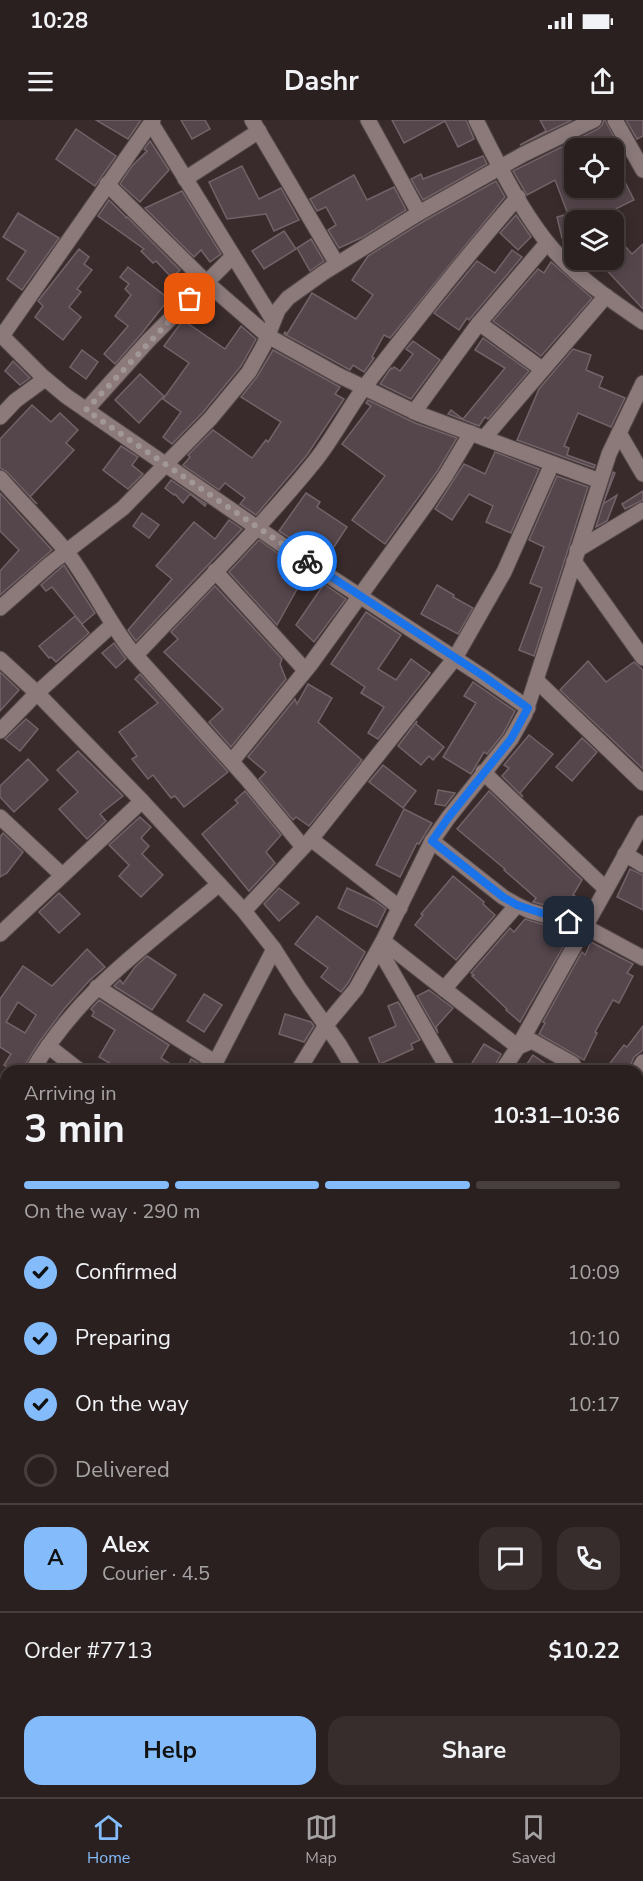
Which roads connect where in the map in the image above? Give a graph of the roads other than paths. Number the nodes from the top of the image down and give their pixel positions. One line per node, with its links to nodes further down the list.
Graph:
1 (368, 120): 13 (street)
2 (476, 120): 8 (street)
3 (594, 120): 8 (street)
4 (615, 120): 7 (street)
5 (152, 122): 10 (street); 11 (street)
6 (255, 126): 10 (street); 16 (street)
7 (638, 150): 9 (street)
8 (500, 167): 12 (street); 13 (street)
9 (643, 170)
10 (185, 179): 15 (street)
11 (107, 184): 17 (street); 22 (street)
12 (518, 197): 14 (street); 27 (street)
13 (419, 213): 16 (street)
14 (547, 243): 18 (street); 20 (street)
15 (233, 256): 17 (street); 19 (street)
16 (337, 264): 19 (street)
17 (206, 282): 23 (street); 28 (street)
18 (606, 296): 21 (street); 24 (street)
19 (273, 320): 23 (street)
20 (479, 322): 24 (street); 29 (street)
21 (643, 322)
22 (1, 334): 25 (street)
23 (268, 336): 27 (street); 34 (street)
24 (542, 369): 32 (street)
25 (45, 379): 28 (street); 30 (street)
26 (643, 383): 31 (street)
27 (365, 387): 29 (street); 39 (street)
28 (86, 410): 34 (street)
29 (414, 412): 32 (street)
30 (0, 417)
31 (619, 433): 35 (street); 37 (street)
32 (478, 435): 33 (street); 43 (street)
33 (552, 464): 37 (street); 47 (street)
34 (166, 465): 39 (street); 40 (street)
35 (643, 474)
36 (0, 478): 40 (street)
37 (600, 481): 41 (street)
38 (643, 510): 41 (street)
39 (257, 528): 42 (street); 43 (street)
40 (66, 552): 44 (street); 45 (street)
41 (575, 556): 48 (street); 51 (street)
42 (215, 572): 46 (street); 50 (street)
43 (359, 595): 47 (street); 50 (street)
44 (0, 608)
45 (112, 625): 46 (street); 52 (street)
46 (136, 655): 55 (street)
47 (455, 657): 53 (street); 62 (street)
48 (643, 658)
49 (0, 659): 52 (street)
50 (305, 670): 55 (street)
51 (536, 680): 53 (street); 57 (street)
52 (37, 693): 54 (street); 58 (street)
53 (528, 708): 56 (street)
54 (0, 731)
55 (232, 761): 62 (street)
56 (483, 772): 61 (street); 67 (street)
57 (643, 783)
58 (142, 801): 65 (street); 66 (street)
59 (0, 817): 65 (street)
60 (643, 823): 63 (street)
61 (432, 841): 68 (street); 69 (street)
62 (307, 843): 69 (street); 70 (street)
63 (625, 854): 64 (street); 67 (street)
64 (643, 865)
65 (62, 875): 72 (street)
66 (219, 884): 70 (street); 76 (street)
67 (606, 889): 71 (street)
68 (517, 905): 71 (street); 77 (street)
69 (400, 908): 73 (street)
70 (244, 911): 74 (street)
71 (585, 926): 75 (street); 80 (street)
72 (0, 934)
73 (381, 945): 77 (street); 78 (street); 87 (street)
74 (274, 949): 78 (street); 84 (street)
75 (643, 958)
76 (97, 987): 79 (street); 83 (street)
77 (444, 989): 80 (street)
78 (326, 1025): 85 (street); 86 (street)
79 (48, 1046): 81 (street); 82 (street)
80 (518, 1047): 88 (street); 89 (street)
81 (36, 1065)
82 (72, 1065)
83 (210, 1065)
84 (214, 1065)
85 (302, 1065)
86 (351, 1065)
87 (447, 1065)
88 (506, 1065)
89 (572, 1065)

